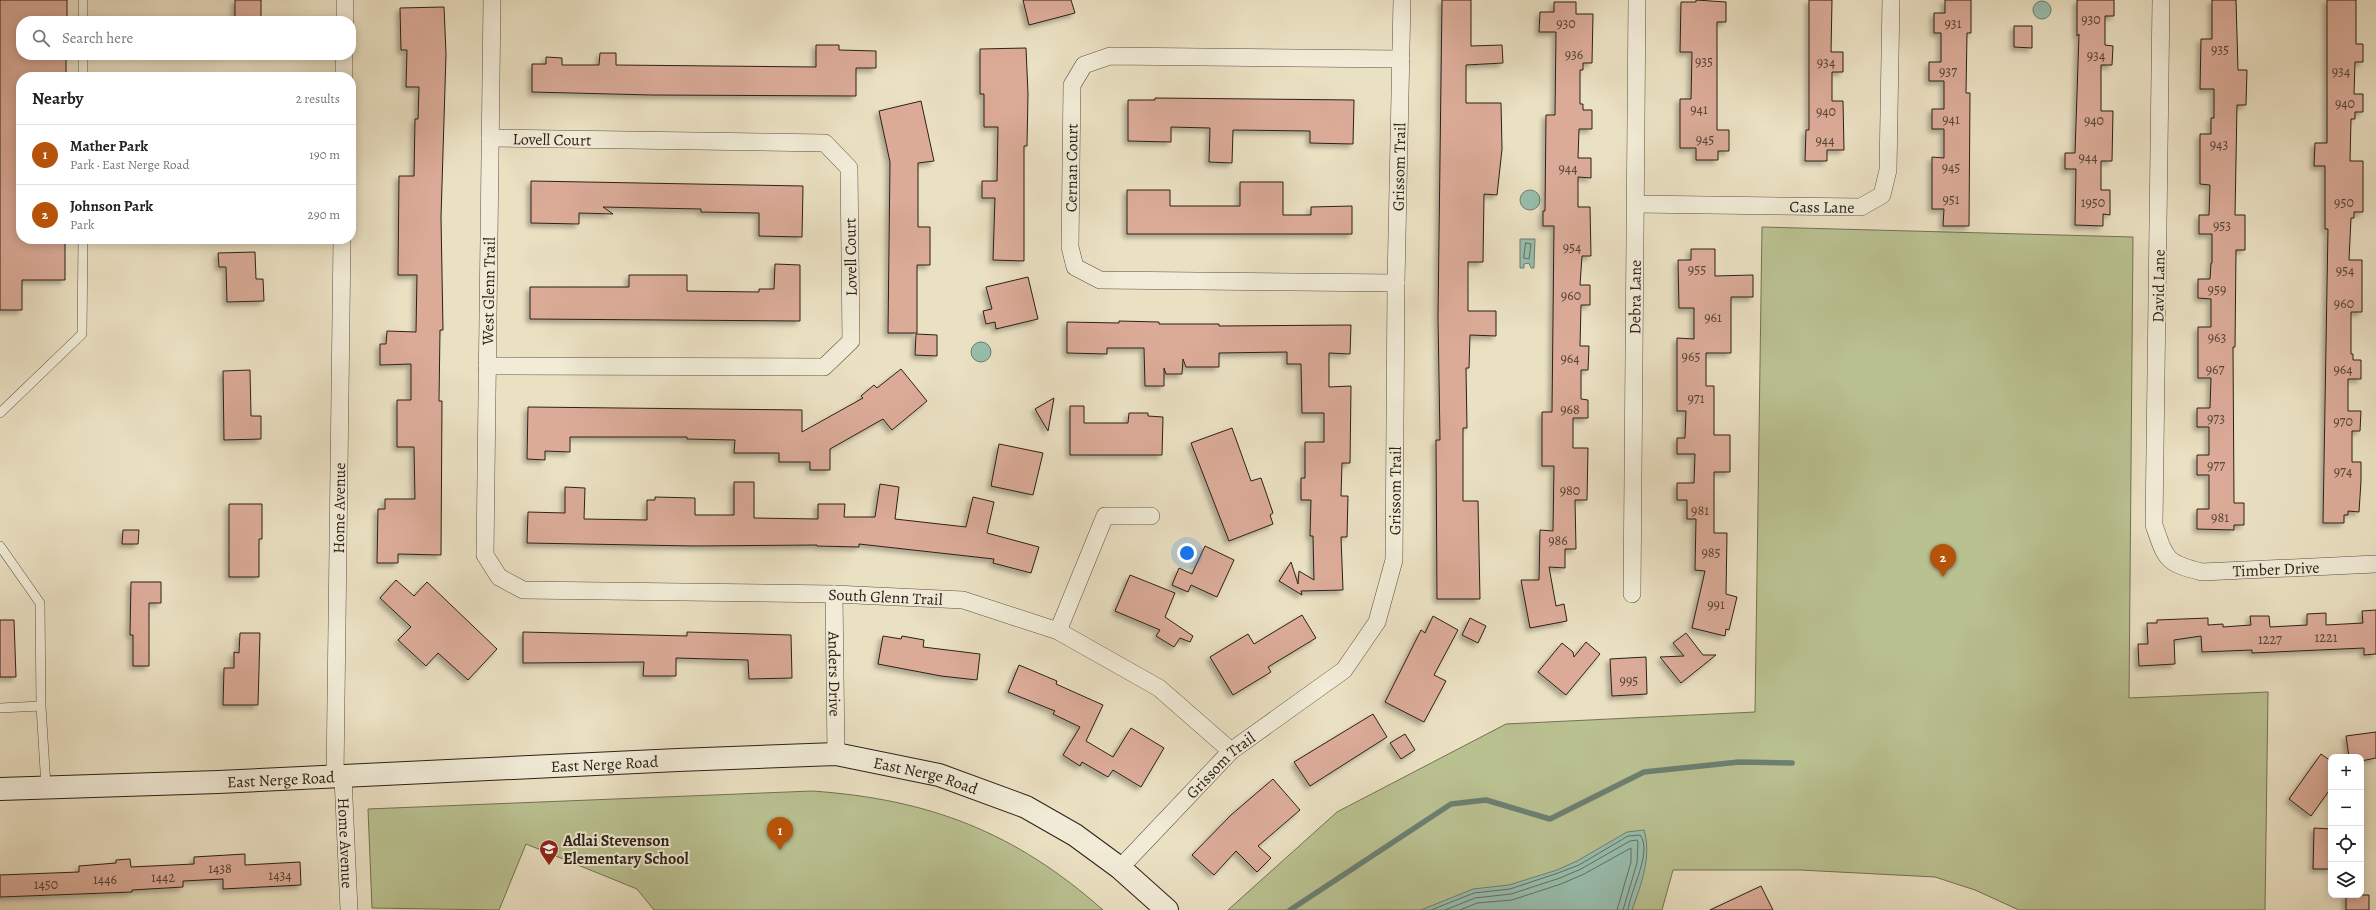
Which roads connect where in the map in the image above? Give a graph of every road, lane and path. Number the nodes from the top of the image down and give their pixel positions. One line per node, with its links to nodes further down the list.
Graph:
1 (84, 0): 8 (lane)
2 (345, 0): 9 (street)
3 (492, 0): 15 (street, West Glenn Trail)
4 (1402, 0): 10 (street, Grissom Trail)
5 (1637, 0): 16 (street, Debra Lane)
6 (1891, 0): 16 (street, Cass Lane)
7 (2161, 0): 25 (street, David Lane)
8 (83, 16)
9 (345, 16)
10 (1401, 59): 19 (street, Grissom Trail); 19 (street, Cernan Court)
11 (83, 60): 13 (lane)
12 (344, 60): 14 (street)
13 (83, 72)
14 (344, 72)
15 (490, 138): 20 (street, West Glenn Trail); 20 (street, Lovell Court)
16 (1636, 204): 28 (street, Debra Lane)
17 (83, 244): 21 (lane)
18 (342, 244): 34 (street, Home Avenue)
19 (1396, 283): 32 (street, Grissom Trail)
20 (487, 366): 26 (street, West Glenn Trail)
21 (2, 406)
22 (1151, 516): 29 (street)
23 (0, 546): 30 (lane)
24 (2376, 564): 25 (street, Timber Drive)
25 (2177, 566)
26 (499, 578): 27 (street, South Glenn Trail)
27 (834, 594): 29 (street, South Glenn Trail); 33 (street, Anders Drive)
28 (1632, 594)
29 (1058, 631): 32 (street, South Glenn Trail)
30 (41, 706): 31 (lane); 35 (lane)
31 (0, 708)
32 (1231, 752): 37 (street, Grissom Trail)
33 (836, 754): 34 (main road, East Nerge Road); 37 (main road, East Nerge Road)
34 (339, 777): 35 (main road, East Nerge Road); 38 (street, Home Avenue)
35 (46, 787): 36 (main road, East Nerge Road)
36 (0, 789)
37 (1120, 868): 39 (main road, East Nerge Road)
38 (349, 910)
39 (1167, 910)

